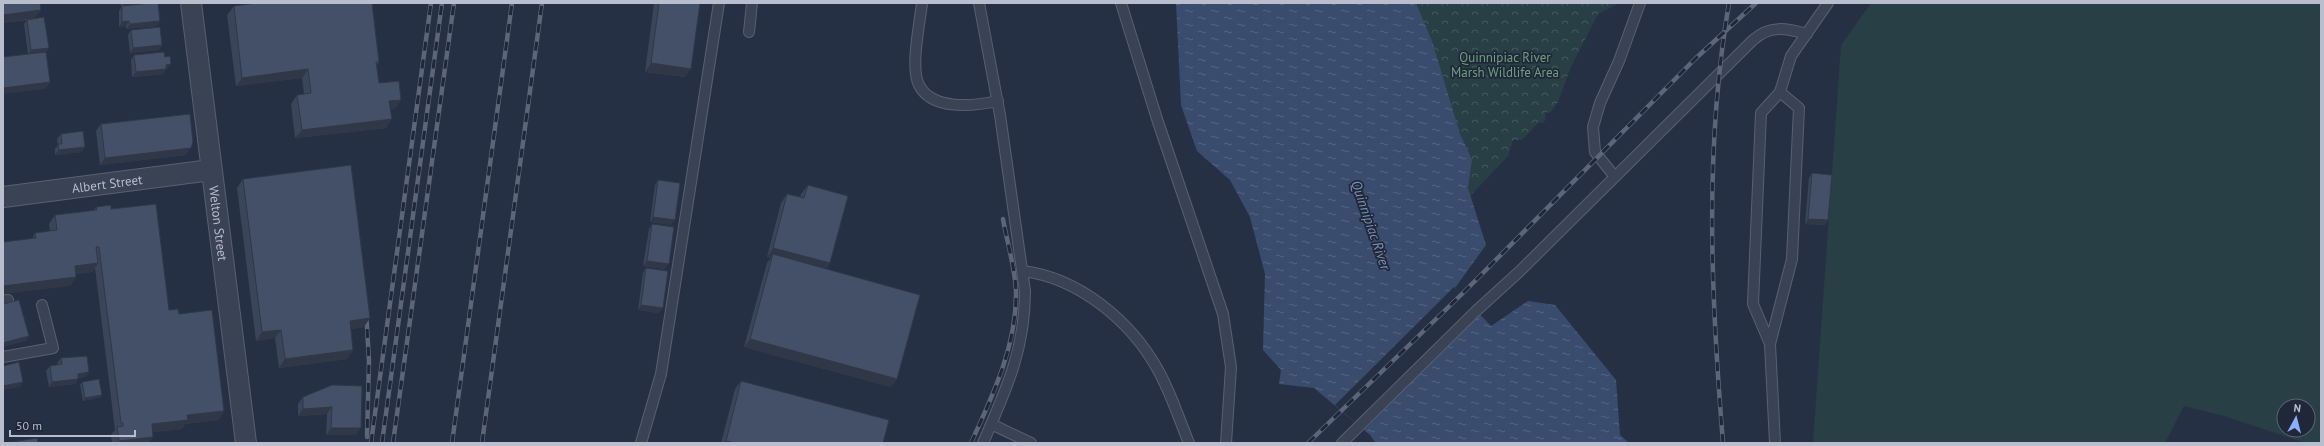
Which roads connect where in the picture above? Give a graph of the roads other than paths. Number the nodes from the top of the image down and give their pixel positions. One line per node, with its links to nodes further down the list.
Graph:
1 (191, 3): 13 (street, Welton Street)
2 (719, 3): 22 (lane)
3 (752, 3): 9 (lane)
4 (922, 3): 12 (lane)
5 (979, 3): 12 (lane)
6 (1122, 3): 26 (lane)
7 (1640, 3): 14 (lane)
8 (1828, 3): 10 (lane)
9 (749, 32)
10 (1807, 34): 11 (lane); 14 (lane)
11 (1780, 92): 18 (lane); 18 (lane)
12 (998, 101): 16 (lane)
13 (211, 170): 15 (street, Albert Street); 21 (street, Welton Street)
14 (1614, 177): 27 (lane)
15 (3, 197)
16 (1023, 271): 20 (lane); 25 (lane)
17 (42, 305): 19 (lane)
18 (1770, 344): 28 (lane)
19 (3, 357)
20 (991, 424): 23 (lane); 24 (lane)
21 (246, 443)
22 (641, 443)
23 (983, 443)
24 (1031, 443)
25 (1189, 443)
26 (1226, 443)
27 (1342, 443)
28 (1775, 443)

